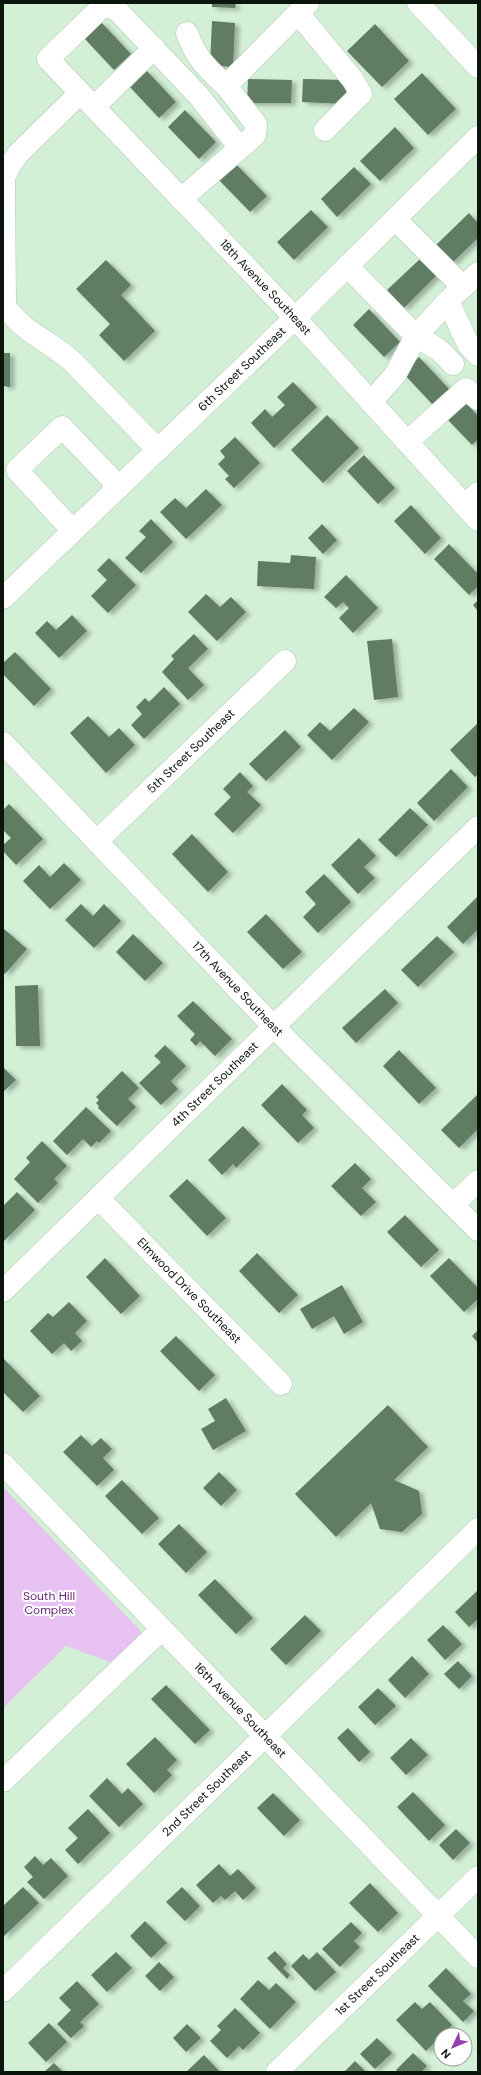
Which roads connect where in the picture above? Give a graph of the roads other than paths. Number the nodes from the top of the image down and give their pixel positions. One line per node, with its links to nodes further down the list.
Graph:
1 (418, 3): 5 (street)
2 (303, 8): 6 (street); 8 (street)
3 (187, 33): 6 (street)
4 (154, 48): 7 (street); 7 (street, 18th Avenue Southeast); 10 (street)
5 (478, 67)
6 (226, 86): 10 (street)
7 (87, 100): 11 (street, 18th Avenue Southeast); 22 (street)
8 (325, 130)
9 (478, 137): 12 (street, 6th Street Southeast)
10 (240, 148): 11 (street)
11 (181, 198): 15 (street, 18th Avenue Southeast)
12 (395, 219): 13 (street, 6th Street Southeast); 14 (street)
13 (347, 266): 15 (street, 6th Street Southeast); 16 (street)
14 (463, 287): 16 (street); 17 (street)
15 (295, 318): 20 (street, 18th Avenue Southeast); 22 (street, 6th Street Southeast)
16 (416, 336): 18 (street); 20 (street)
17 (474, 351): 18 (street)
18 (453, 364): 19 (street)
19 (472, 394): 21 (street)
20 (371, 402): 21 (street, 18th Avenue Southeast)
21 (407, 442): 24 (street, 18th Avenue Southeast)
22 (158, 450): 23 (street, 6th Street Southeast)
23 (119, 487): 25 (street, 6th Street Southeast); 25 (street)
24 (474, 506)
25 (73, 531): 26 (street, 6th Street Southeast)
26 (3, 598)
27 (285, 661): 30 (street, 5th Street Southeast)
28 (3, 743): 30 (street, 17th Avenue Southeast)
29 (478, 827): 31 (street, 4th Street Southeast)
30 (97, 841): 31 (street, 17th Avenue Southeast)
31 (273, 1026): 33 (street, 4th Street Southeast); 34 (street, 17th Avenue Southeast)
32 (478, 1181): 34 (street)
33 (98, 1198): 36 (street, 4th Street Southeast); 37 (street, Elmwood Drive Southeast)
34 (454, 1204): 35 (street, 17th Avenue Southeast)
35 (478, 1230)
36 (3, 1291)
37 (281, 1384)
38 (3, 1464): 40 (street, 16th Avenue Southeast)
39 (478, 1528): 41 (street, 2nd Street Southeast)
40 (162, 1629): 41 (street, 16th Avenue Southeast); 42 (street)
41 (264, 1735): 44 (street, 16th Avenue Southeast); 46 (street, 2nd Street Southeast)
42 (3, 1781)
43 (478, 1877): 44 (street, 1st Street Southeast)
44 (439, 1916): 45 (street, 16th Avenue Southeast); 47 (street, 1st Street Southeast)
45 (478, 1957)
46 (3, 1991)
47 (277, 2072)

